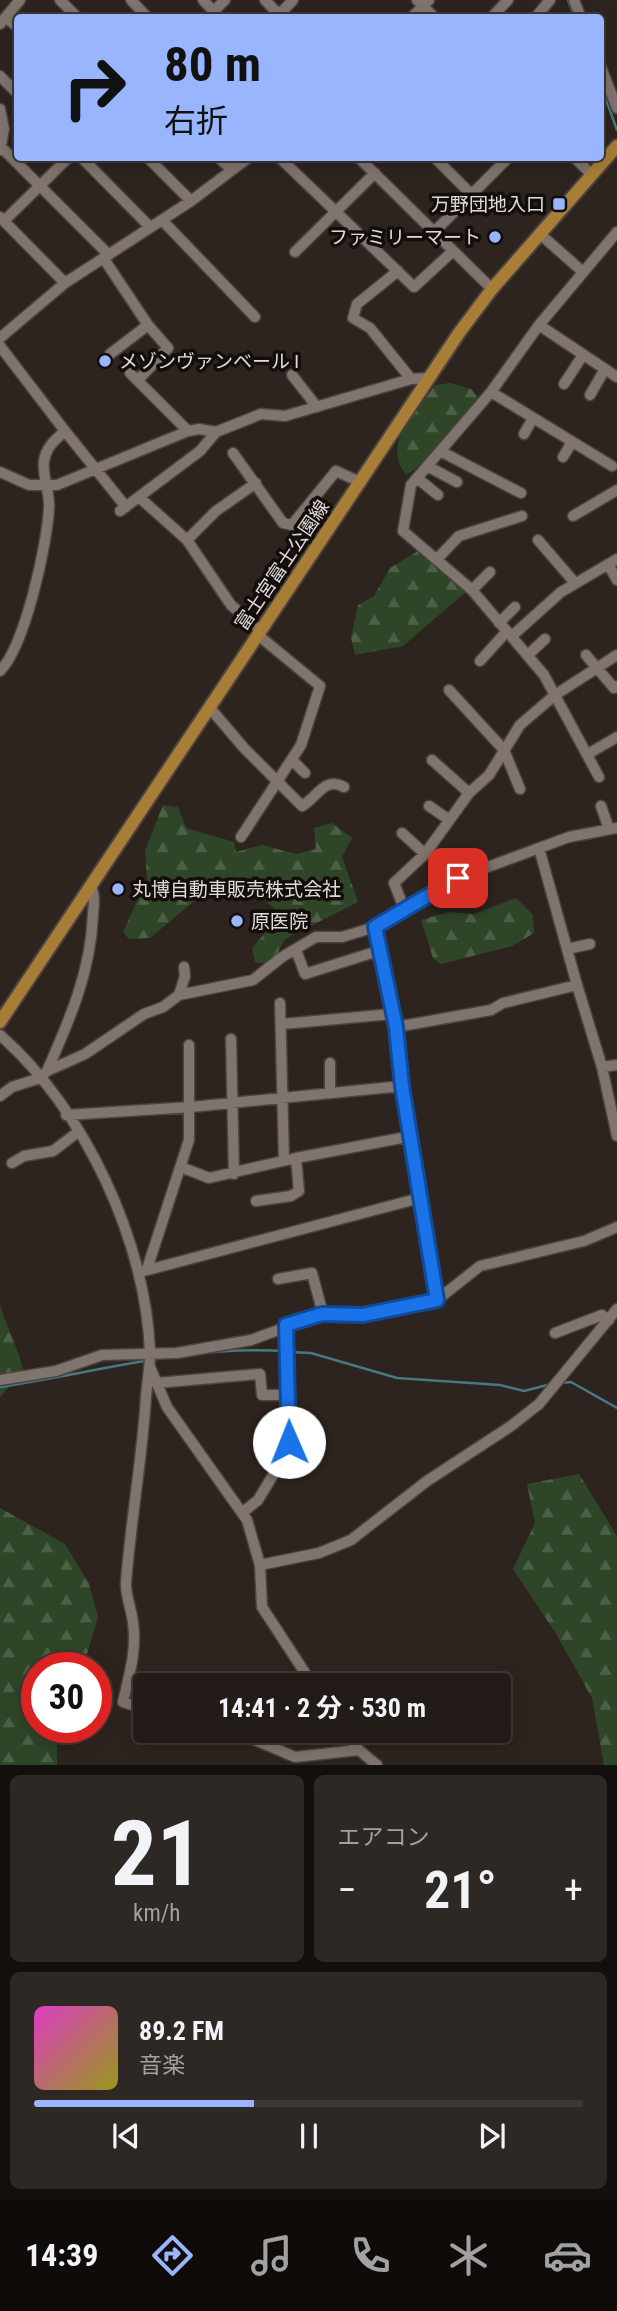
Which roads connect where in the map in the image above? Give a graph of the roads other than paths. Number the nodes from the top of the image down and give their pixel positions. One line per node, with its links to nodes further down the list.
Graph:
1 (20, 0): 14 (street)
2 (60, 0): 8 (street)
3 (131, 0): 9 (street)
4 (202, 0): 10 (street)
5 (265, 0): 11 (street)
6 (509, 0): 12 (street)
7 (551, 0): 13 (street)
8 (74, 14)
9 (144, 14)
10 (213, 14)
11 (279, 14)
12 (495, 14)
13 (539, 14)
14 (3, 20)
15 (604, 75): 18 (street)
16 (0, 76): 17 (street)
17 (14, 90)
18 (617, 108)
19 (0, 109): 21 (street)
20 (617, 146): 34 (main road, 富士宮富士公園線)
21 (1, 149): 35 (street)
22 (65, 161): 35 (street)
23 (85, 161): 41 (street)
24 (151, 161): 37 (street)
25 (222, 161): 32 (street)
26 (243, 161): 32 (street)
27 (283, 161): 38 (street)
28 (362, 161): 33 (street)
29 (438, 161): 36 (street)
30 (504, 161): 36 (street)
31 (578, 161): 34 (street)
32 (231, 169): 37 (street)
33 (375, 173): 38 (street); 42 (street)
34 (592, 176): 44 (main road, 富士宮富士公園線)
35 (39, 185): 39 (street); 47 (street)
36 (472, 195): 42 (street)
37 (191, 201): 40 (street)
38 (336, 212): 46 (street); 48 (street)
39 (2, 219): 50 (street)
40 (162, 220): 41 (street); 52 (street)
41 (150, 227): 47 (street)
42 (434, 232): 45 (street)
43 (617, 232): 49 (street)
44 (540, 234): 49 (street); 51 (main road, 富士宮富士公園線)
45 (453, 251): 48 (street); 51 (street)
46 (295, 252)
47 (106, 257): 50 (street); 53 (street)
48 (398, 271): 63 (street)
49 (583, 272): 54 (street)
50 (65, 283): 55 (street)
51 (492, 289): 62 (main road, 富士宮富士公園線)
52 (255, 317)
53 (148, 325): 57 (street); 70 (street)
54 (540, 325): 58 (street); 65 (street)
55 (0, 338)
56 (0, 346): 69 (street)
57 (110, 354)
58 (583, 355): 59 (street); 64 (street)
59 (606, 369): 61 (street); 66 (street)
60 (292, 375): 67 (street)
61 (617, 377)
62 (428, 378): 63 (street); 82 (main road, 富士宮富士公園線)
63 (411, 379): 67 (street)
64 (564, 384)
65 (491, 392): 68 (street); 74 (street)
66 (590, 395)
67 (317, 407): 71 (street)
68 (533, 418): 72 (street); 73 (street)
69 (65, 431): 79 (street); 85 (street)
70 (188, 431): 71 (street); 79 (street)
71 (216, 432): 89 (street)
72 (524, 434)
73 (572, 442): 76 (street); 78 (street)
74 (440, 451): 77 (street); 87 (street)
75 (233, 453): 84 (street)
76 (563, 457)
77 (427, 466): 81 (street); 83 (street)
78 (612, 466)
79 (96, 471): 85 (street); 89 (street)
80 (0, 472): 85 (street)
81 (417, 478): 88 (street); 94 (street)
82 (360, 482): 84 (street); 102 (main road, 富士宮富士公園線)
83 (457, 482)
84 (256, 483): 92 (street)
85 (48, 486): 110 (street)
86 (617, 490): 91 (street)
87 (521, 493)
88 (438, 495)
89 (140, 498): 92 (street)
90 (522, 516): 94 (street)
91 (573, 516)
92 (187, 540): 102 (street)
93 (538, 540): 98 (street)
94 (438, 558): 99 (street)
95 (612, 561): 97 (street); 98 (street)
96 (490, 572): 99 (street)
97 (617, 580)
98 (575, 583): 103 (street)
99 (472, 590): 101 (street)
100 (515, 607): 101 (street)
101 (499, 622): 103 (street)
102 (259, 633): 114 (main road, 富士宮富士公園線); 118 (street)
103 (510, 634): 105 (street); 108 (street)
104 (545, 639): 105 (street)
105 (528, 655): 113 (street)
106 (586, 655): 109 (street)
107 (617, 655): 109 (street)
108 (480, 661)
109 (596, 667): 111 (street); 113 (street)
110 (0, 671)
111 (617, 686)
112 (449, 690): 116 (street)
113 (555, 695): 116 (street); 117 (street)
114 (210, 708): 122 (street); 134 (main road, 富士宮富士公園線)
115 (617, 737): 117 (street)
116 (504, 750): 124 (street); 125 (street)
117 (588, 754): 121 (street)
118 (292, 760): 120 (street); 122 (street)
119 (432, 760): 125 (street)
120 (305, 773)
121 (599, 777)
122 (276, 782): 123 (street); 131 (street)
123 (344, 787)
124 (520, 789)
125 (469, 793): 128 (street)
126 (429, 806): 128 (street)
127 (601, 806): 129 (street)
128 (448, 819): 133 (street)
129 (613, 829): 132 (street)
130 (402, 833): 133 (street)
131 (241, 837)
132 (539, 848): 135 (street); 139 (street)
133 (425, 854): 135 (street)
134 (91, 887): 146 (main road, 富士宮富士公園線); 155 (street)
135 (405, 911): 136 (street)
136 (375, 927): 138 (street); 140 (street)
137 (590, 944): 139 (street)
138 (296, 950): 140 (street); 143 (street)
139 (567, 950): 142 (street)
140 (378, 951): 145 (street)
141 (184, 967): 143 (street)
142 (577, 985): 148 (street); 154 (street)
143 (179, 995): 155 (street)
144 (280, 1003): 147 (street)
145 (392, 1014): 147 (street); 148 (street)
146 (0, 1023)
147 (282, 1024): 159 (street)
148 (396, 1027): 156 (street)
149 (0, 1035): 155 (street)
150 (230, 1039): 160 (street)
151 (189, 1045): 161 (street)
152 (330, 1063): 157 (street)
153 (617, 1066): 154 (street)
154 (602, 1067): 165 (street)
155 (43, 1074): 158 (street); 162 (street)
156 (402, 1086): 157 (street); 164 (street)
157 (330, 1093): 159 (street)
158 (0, 1096)
159 (282, 1098): 160 (street); 167 (street)
160 (232, 1103): 161 (street); 170 (street)
161 (191, 1107): 162 (street); 169 (street)
162 (66, 1115): 163 (street)
163 (78, 1132): 168 (street); 174 (street)
164 (412, 1136): 166 (street); 171 (street)
165 (617, 1136)
166 (296, 1158): 167 (street); 172 (street)
167 (284, 1160): 170 (street)
168 (12, 1163)
169 (181, 1167): 170 (street); 174 (street)
170 (234, 1174)
171 (420, 1198): 174 (street); 176 (street)
172 (256, 1201)
173 (617, 1227): 176 (street)
174 (144, 1271): 182 (street)
175 (278, 1279): 178 (street)
176 (437, 1300): 178 (street)
177 (617, 1308): 179 (street)
178 (323, 1314): 180 (street)
179 (609, 1320): 181 (street); 187 (street)
180 (286, 1325): 182 (street); 185 (street)
181 (555, 1333)
182 (149, 1358): 183 (street); 184 (street); 189 (street)
183 (0, 1380)
184 (156, 1382): 185 (street); 186 (street)
185 (288, 1395): 186 (street)
186 (242, 1513): 187 (street)
187 (260, 1565): 188 (street)
188 (305, 1673)
189 (133, 1705)
190 (262, 1743): 192 (street)
191 (353, 1743): 192 (street)
192 (359, 1750): 193 (street)
193 (377, 1765)

